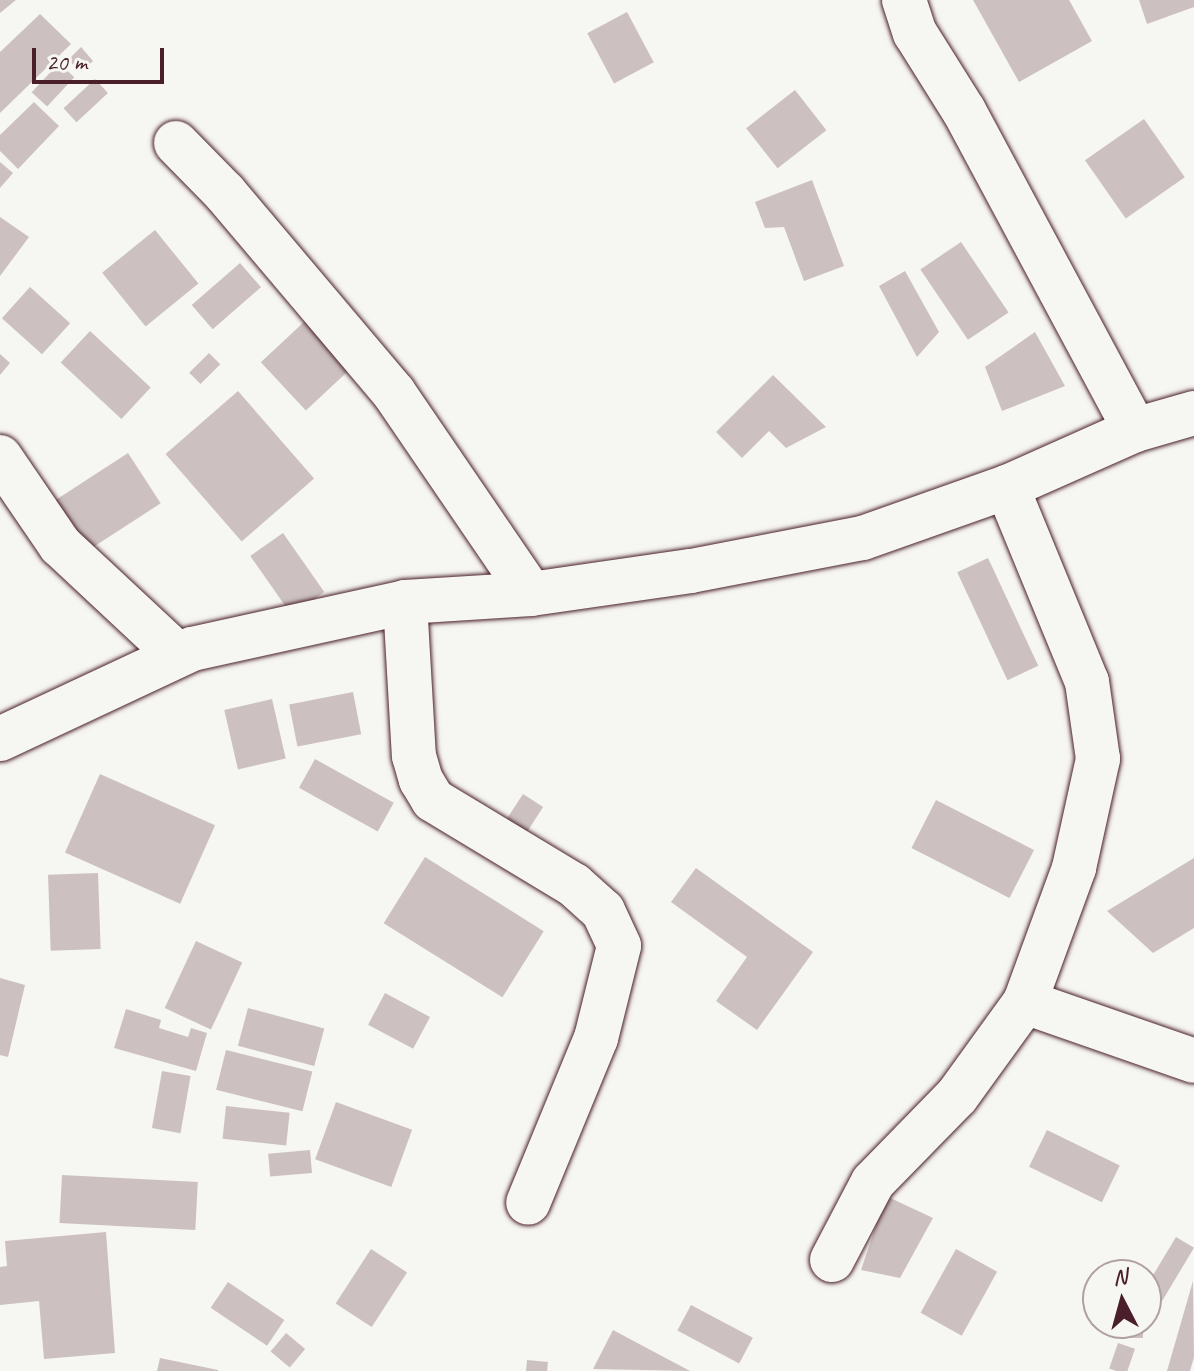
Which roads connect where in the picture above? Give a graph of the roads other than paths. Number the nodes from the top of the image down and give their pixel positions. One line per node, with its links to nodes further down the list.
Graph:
1 (904, 0): 4 (street)
2 (176, 143): 7 (street)
3 (1194, 413): 4 (street)
4 (1135, 430): 6 (street)
5 (0, 457): 9 (street)
6 (1007, 487): 7 (street); 11 (street)
7 (531, 594): 8 (street)
8 (405, 602): 9 (street); 13 (street)
9 (178, 655): 10 (street)
10 (0, 739)
11 (1025, 1002): 12 (street); 14 (street)
12 (1194, 1061)
13 (528, 1203)
14 (832, 1260)

